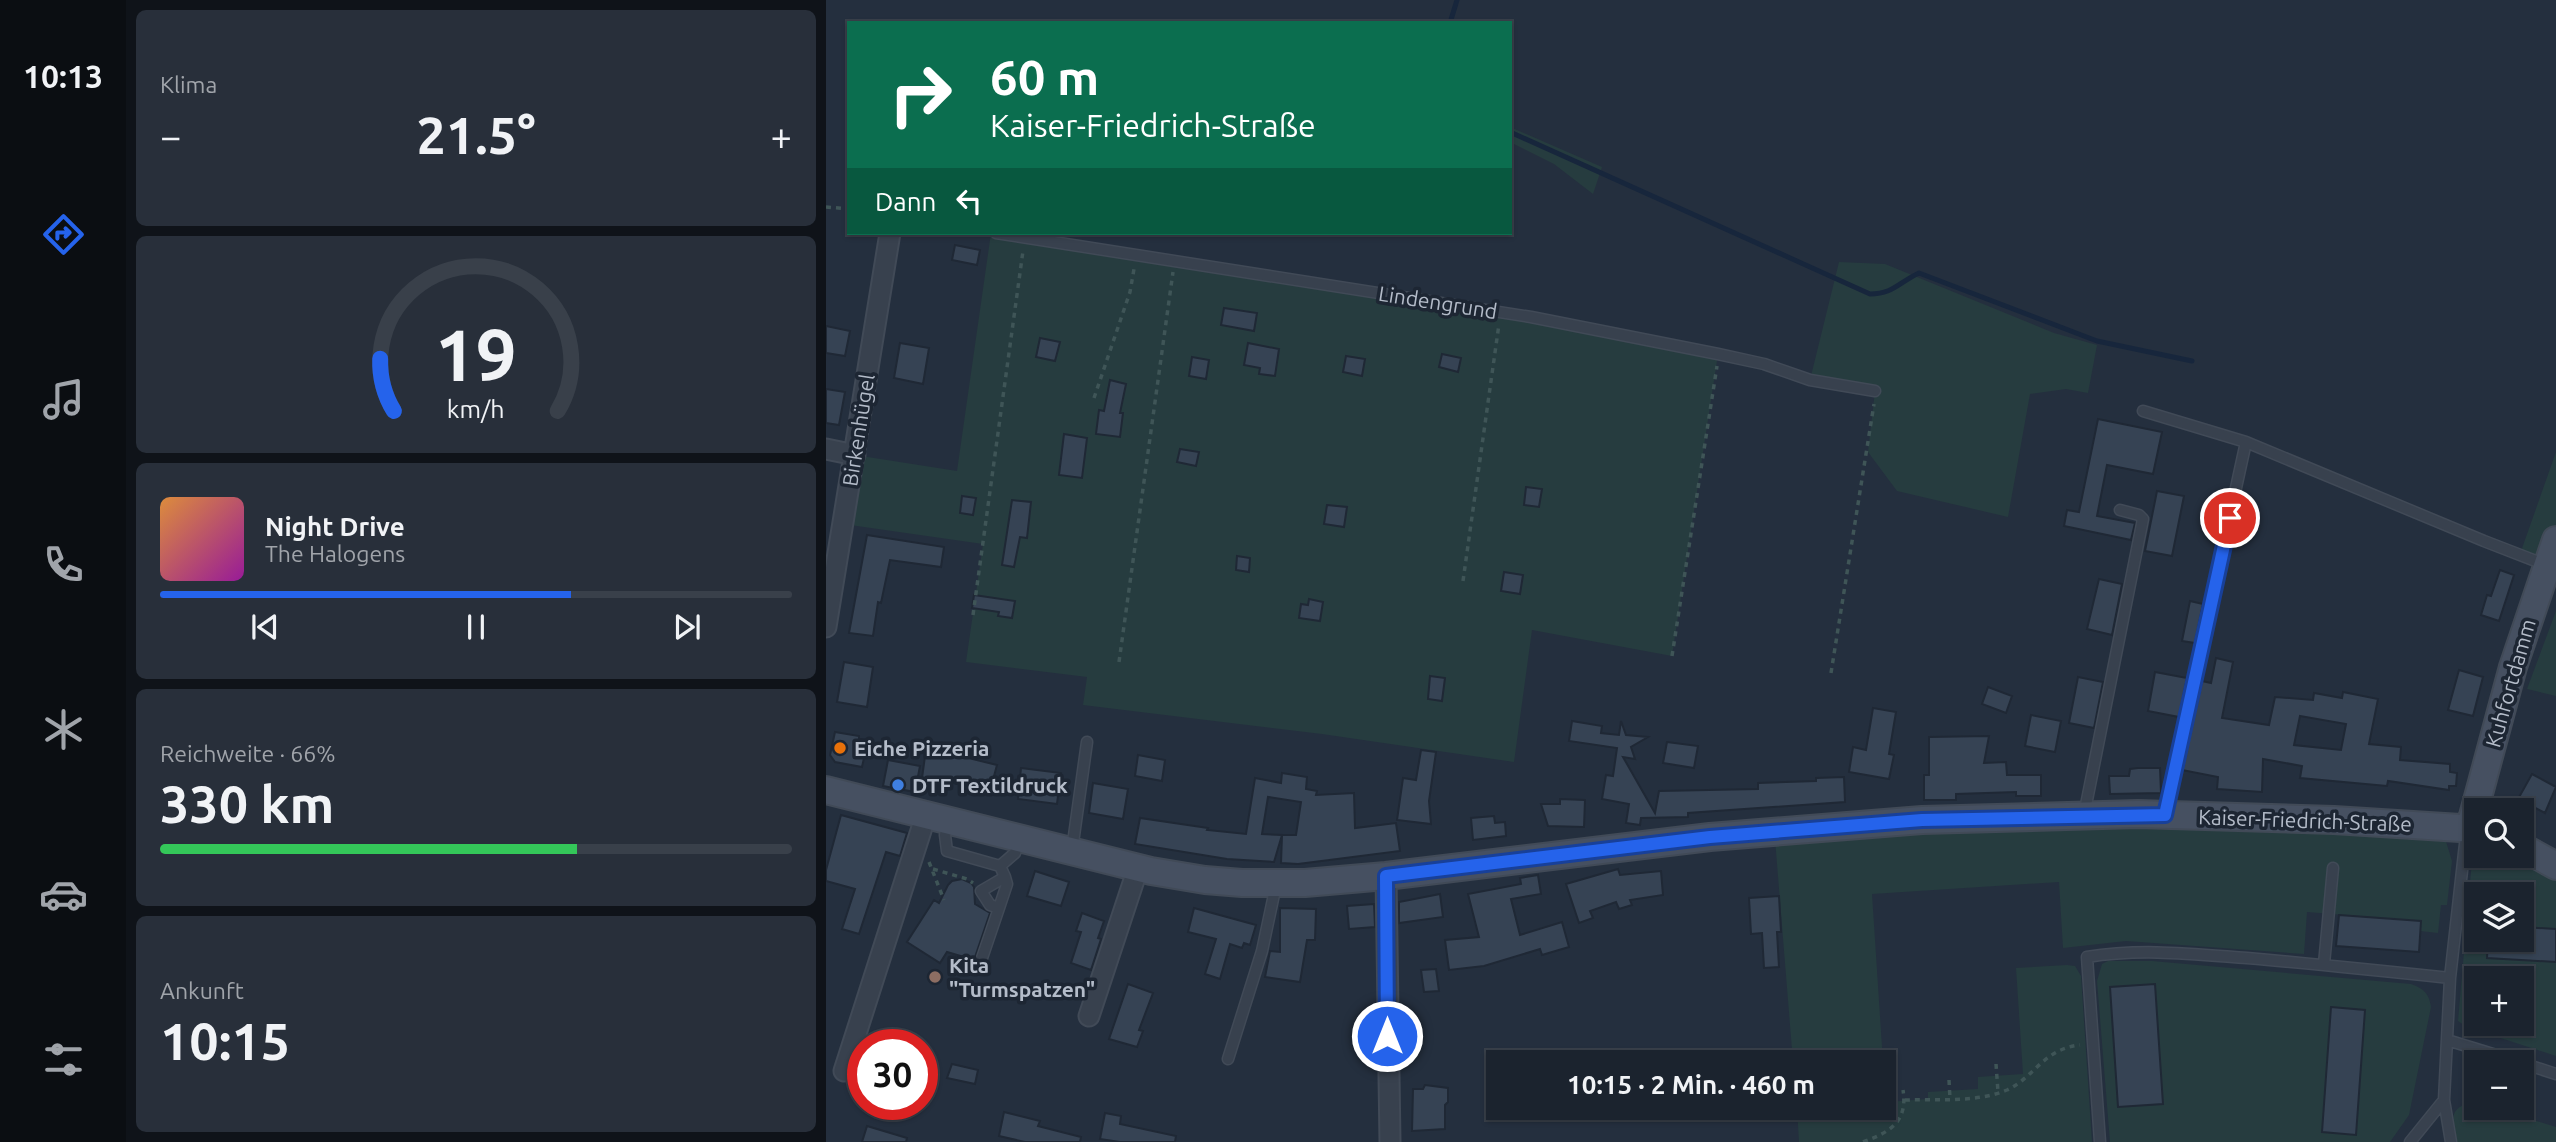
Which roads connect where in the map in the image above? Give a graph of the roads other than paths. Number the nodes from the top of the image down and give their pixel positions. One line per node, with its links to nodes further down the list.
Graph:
1 (890, 235): 7 (street, Birkenhügel)
2 (1008, 235): 3 (lane, Lindengrund)
3 (1875, 391)
4 (2143, 411): 5 (lane)
5 (2246, 442): 10 (lane); 15 (lane)
6 (826, 449): 7 (street)
7 (855, 455): 11 (street, Birkenhügel)
8 (2120, 510): 16 (lane)
9 (2556, 540): 10 (street, Kuhfortdamm)
10 (2547, 565): 14 (street, Kuhfortdamm)
11 (827, 620)
12 (1087, 742): 20 (lane)
13 (826, 790): 17 (street, Kaiser-Friedrich-Straße)
14 (2480, 798)
15 (2165, 815): 16 (street, Kaiser-Friedrich-Straße); 18 (street, Kaiser-Friedrich-Straße)
16 (2084, 816): 27 (street, Kaiser-Friedrich-Straße)
17 (937, 818): 19 (street, Kaiser-Friedrich-Straße); 23 (lane); 39 (street)
18 (2464, 827)
19 (1019, 838): 20 (street, Kaiser-Friedrich-Straße); 23 (lane)
20 (1072, 850): 25 (street, Kaiser-Friedrich-Straße)
21 (2464, 853): 33 (lane)
22 (2534, 854): 24 (street)
23 (1000, 866): 28 (lane)
24 (2556, 866)
25 (1138, 868): 29 (street, Kaiser-Friedrich-Straße); 34 (street)
26 (2333, 868): 32 (lane)
27 (1386, 876): 29 (street, Kaiser-Friedrich-Straße); 42 (street)
28 (1004, 877): 30 (lane); 30 (lane)
29 (1276, 884): 37 (lane)
30 (999, 908): 31 (lane)
31 (981, 961)
32 (2324, 964): 33 (lane); 43 (lane)
33 (2450, 978): 35 (lane)
34 (1089, 1016)
35 (2447, 1040): 36 (lane); 41 (lane)
36 (2479, 1050)
37 (1228, 1059)
38 (2534, 1067): 40 (lane)
39 (844, 1071)
40 (2556, 1074)
41 (2444, 1100): 44 (lane); 45 (lane)
42 (1390, 1142)
43 (2100, 1142)
44 (2410, 1142)
45 (2451, 1142)

